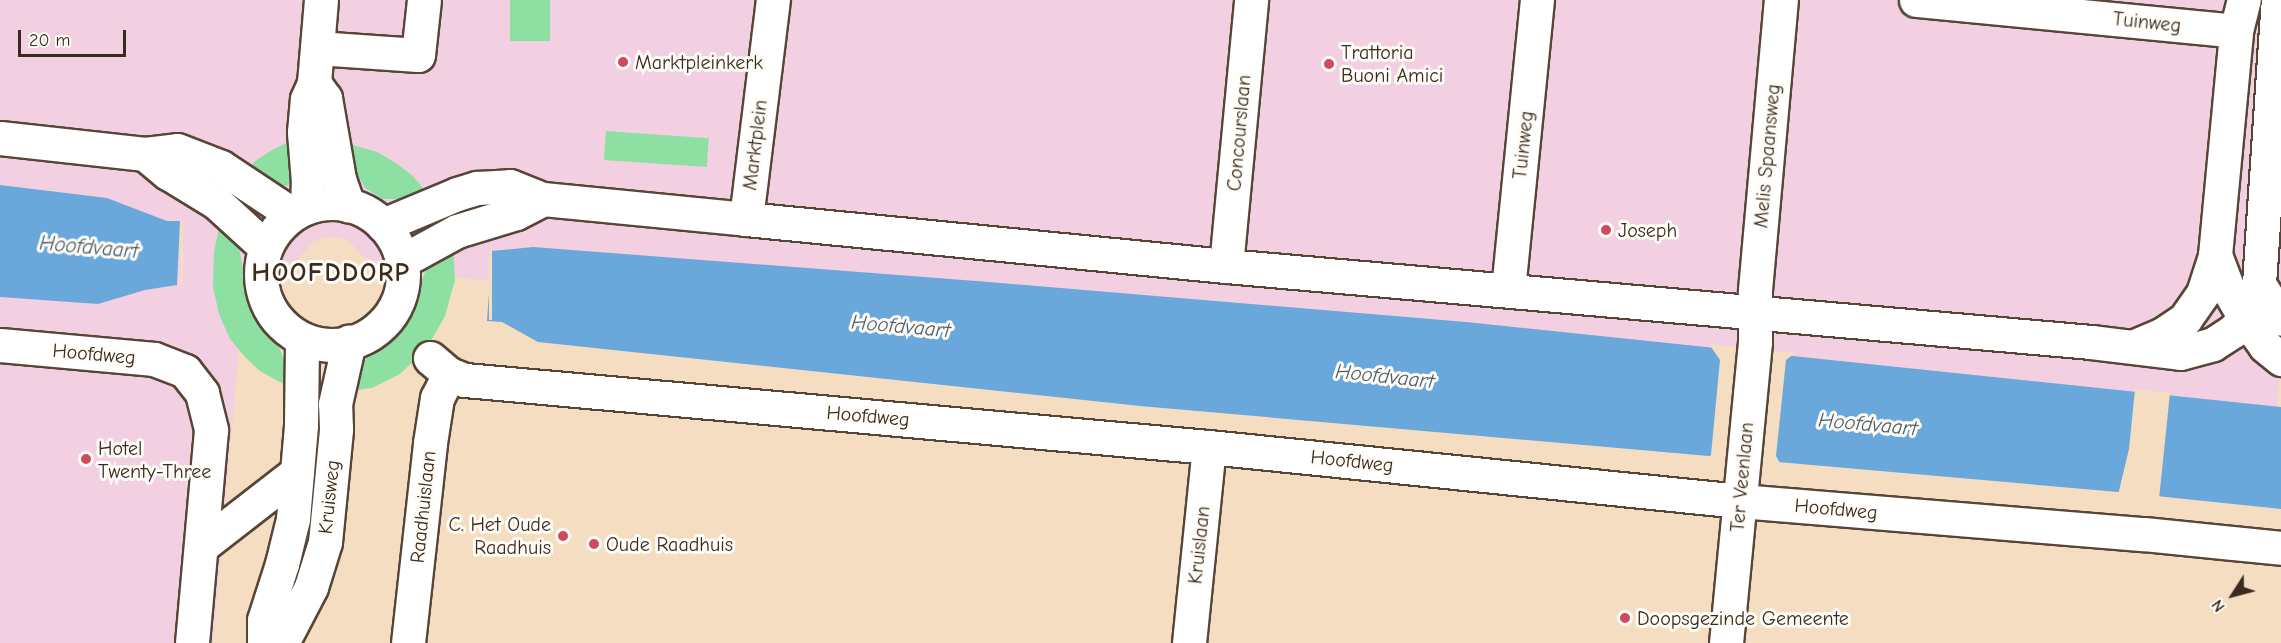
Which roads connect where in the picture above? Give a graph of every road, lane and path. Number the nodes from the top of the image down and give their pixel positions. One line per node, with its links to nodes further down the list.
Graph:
1 (321, 0): 11 (street)
2 (424, 0): 11 (street)
3 (773, 0): 18 (street, Marktplein)
4 (1251, 0): 23 (street, Concourslaan)
5 (1538, 0): 25 (street, Tuinweg)
6 (1781, 0): 28 (street, Melis Spaansweg)
7 (1916, 0): 10 (street, Tuinweg)
8 (2244, 0): 10 (street)
9 (2278, 0): 24 (street)
10 (2236, 31): 21 (street)
11 (317, 48): 12 (street)
12 (314, 83): 16 (street); 17 (street)
13 (0, 138): 14 (street)
14 (145, 154): 17 (street); 20 (street)
15 (543, 199): 18 (street); 19 (street); 22 (street)
16 (348, 205): 17 (street); 19 (street)
17 (300, 211): 20 (street)
18 (746, 219): 23 (street)
19 (383, 225): 22 (street)
20 (265, 248): 29 (street)
21 (2215, 255): 26 (street); 32 (street)
22 (402, 261): 30 (street)
23 (1226, 266): 25 (street)
24 (2259, 284): 26 (street); 27 (street)
25 (1508, 290): 28 (street)
26 (2245, 318): 32 (street); 33 (street)
27 (2281, 320)
28 (1755, 327): 32 (street); 37 (street, Ter Veenlaan)
29 (302, 340): 30 (street); 36 (street, Kruisweg)
30 (349, 342): 42 (street, Kruisweg)
31 (0, 345): 38 (street, Hoofdweg)
32 (2135, 346)
33 (2281, 359)
34 (440, 366): 35 (street, Hoofdweg); 43 (street, Raadhuislaan)
35 (1209, 447): 37 (street, Hoofdweg); 44 (street, Kruislaan)
36 (297, 472): 38 (street); 41 (street, Kruisweg)
37 (1741, 486): 39 (street, Hoofdweg); 45 (street, Ter Veenlaan)
38 (203, 545): 40 (street)
39 (2281, 548)
40 (192, 643)
41 (264, 643)
42 (282, 643)
43 (408, 643)
44 (1189, 643)
45 (1726, 643)

